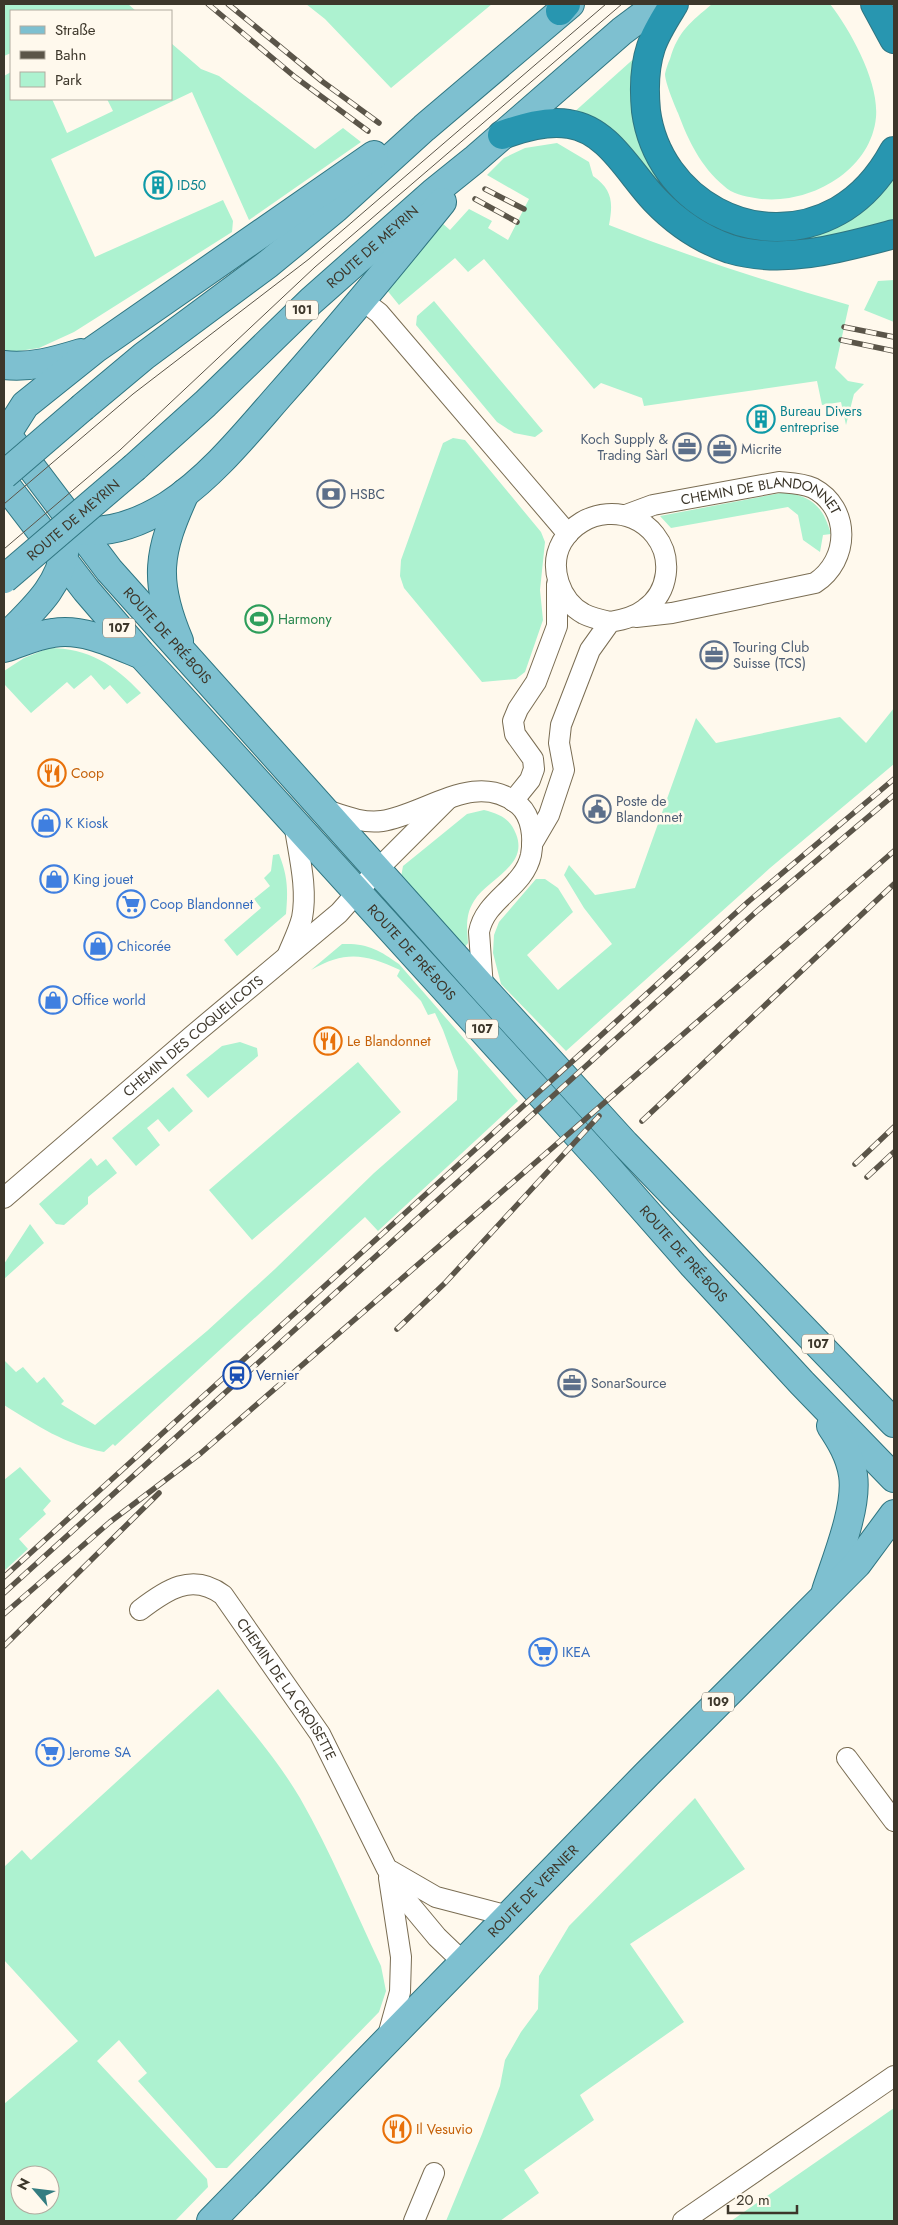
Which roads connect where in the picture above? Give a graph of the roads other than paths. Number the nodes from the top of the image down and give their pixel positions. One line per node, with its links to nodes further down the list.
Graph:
1 (658, 4): 7 (main road, ROUTE DE MEYRIN / 101)
2 (674, 4): 8 (highway)
3 (875, 4): 5 (highway)
4 (565, 6): 6 (main road)
5 (894, 39)
6 (424, 128): 12 (main road); 15 (main road, bridge)
7 (502, 134): 9 (main road, ROUTE DE MEYRIN / 101); 10 (highway)
8 (894, 150)
9 (474, 160): 11 (main road); 22 (main road, ROUTE DE MEYRIN / 101, bridge)
10 (894, 234)
11 (362, 300): 16 (main road); 20 (street)
12 (94, 349): 13 (main road); 14 (main road)
13 (4, 364)
14 (5, 433): 15 (main road); 17 (main road)
15 (9, 483): 17 (main road); 19 (main road); 21 (main road, ROUTE DE PRÉ-BOIS / 107)
16 (185, 493): 19 (main road); 29 (main road)
17 (51, 494): 19 (main road)
18 (626, 515): 20 (street, CHEMIN DE BLANDONNET); 24 (street, CHEMIN DE BLANDONNET); 24 (street, CHEMIN DE BLANDONNET)
19 (72, 530): 21 (main road); 29 (main road, ROUTE DE PRÉ-BOIS / 107)
20 (568, 534): 23 (street, CHEMIN DE BLANDONNET)
21 (64, 562): 26 (main road); 28 (main road, ROUTE DE PRÉ-BOIS / 107)
22 (4, 578)
23 (557, 580): 25 (street); 31 (street, CHEMIN DE BLANDONNET)
24 (631, 617): 25 (street, CHEMIN DE BLANDONNET)
25 (610, 622): 34 (street)
26 (4, 639)
27 (4, 648): 28 (main road)
28 (141, 654): 33 (main road, ROUTE DE PRÉ-BOIS / 107)
29 (186, 657): 32 (main road, ROUTE DE PRÉ-BOIS / 107)
30 (448, 799): 31 (street); 32 (street); 35 (street)
31 (513, 801): 34 (street)
32 (323, 809): 35 (main road, ROUTE DE PRÉ-BOIS / 107)
33 (294, 822): 36 (main road, ROUTE DE PRÉ-BOIS / 107); 37 (street)
34 (532, 844): 38 (street)
35 (378, 870): 36 (street, CHEMIN DES COQUELICOTS); 38 (main road, ROUTE DE PRÉ-BOIS / 107)
36 (358, 892): 37 (street, CHEMIN DES COQUELICOTS); 40 (main road, ROUTE DE PRÉ-BOIS / 107)
37 (288, 955): 39 (street, CHEMIN DES COQUELICOTS)
38 (483, 988): 41 (main road, ROUTE DE PRÉ-BOIS / 107)
39 (4, 1198)
40 (802, 1383): 41 (main road); 42 (main road, ROUTE DE PRÉ-BOIS / 107); 46 (main road)
41 (889, 1415)
42 (894, 1478)
43 (894, 1514): 45 (main road, ROUTE DE VERNIER / 109)
44 (894, 1545): 45 (main road, ROUTE DE VERNIER / 109)
45 (857, 1564): 46 (main road, ROUTE DE VERNIER / 109)
46 (825, 1595): 51 (main road, ROUTE DE VERNIER / 109)
47 (140, 1610): 50 (street, CHEMIN DE LA CROISETTE)
48 (847, 1758): 49 (street)
49 (894, 1821)
50 (387, 1869): 51 (street); 52 (street, CHEMIN DE LA CROISETTE); 53 (street)
51 (509, 1916): 52 (main road, ROUTE DE VERNIER / 109)
52 (464, 1963): 53 (main road, ROUTE DE VERNIER / 109)
53 (385, 2045): 56 (main road, ROUTE DE VERNIER / 109)
54 (894, 2076): 58 (street)
55 (434, 2172): 57 (street)
56 (211, 2221)
57 (414, 2221)
58 (683, 2221)

